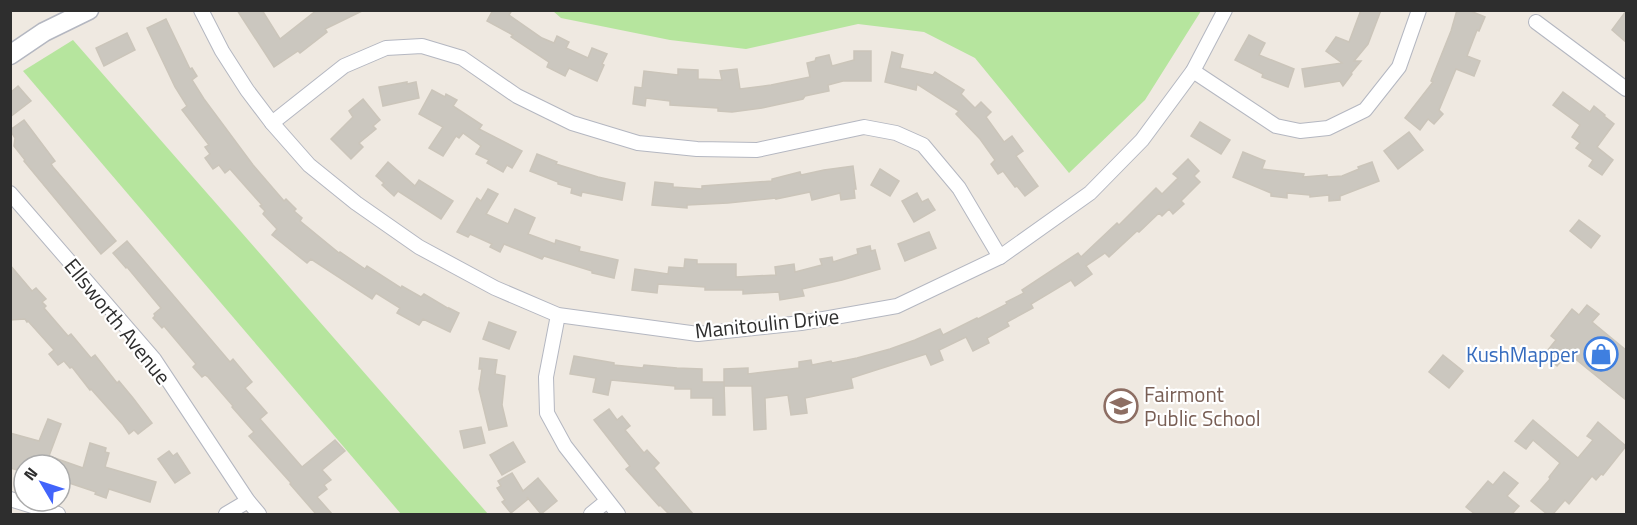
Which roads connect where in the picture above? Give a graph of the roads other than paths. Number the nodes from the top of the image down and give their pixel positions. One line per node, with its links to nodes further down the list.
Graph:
1 (89, 10): 6 (street)
2 (201, 10): 9 (street, Manitoulin Drive)
3 (1225, 10): 7 (street, Manitoulin Drive)
4 (1419, 10): 7 (street)
5 (1536, 22): 8 (street)
6 (10, 55)
7 (1193, 71): 11 (street, Manitoulin Drive)
8 (1626, 89)
9 (272, 123): 11 (street); 12 (street, Manitoulin Drive)
10 (10, 193): 14 (street, Ellsworth Avenue)
11 (1000, 257): 12 (street, Manitoulin Drive)
12 (558, 315): 15 (street)
13 (10, 499): 16 (street)
14 (248, 501): 17 (street); 18 (street, Ellsworth Avenue)
15 (607, 501): 19 (street); 20 (street)
16 (58, 514)
17 (226, 514)
18 (260, 514)
19 (591, 514)
20 (618, 514)

